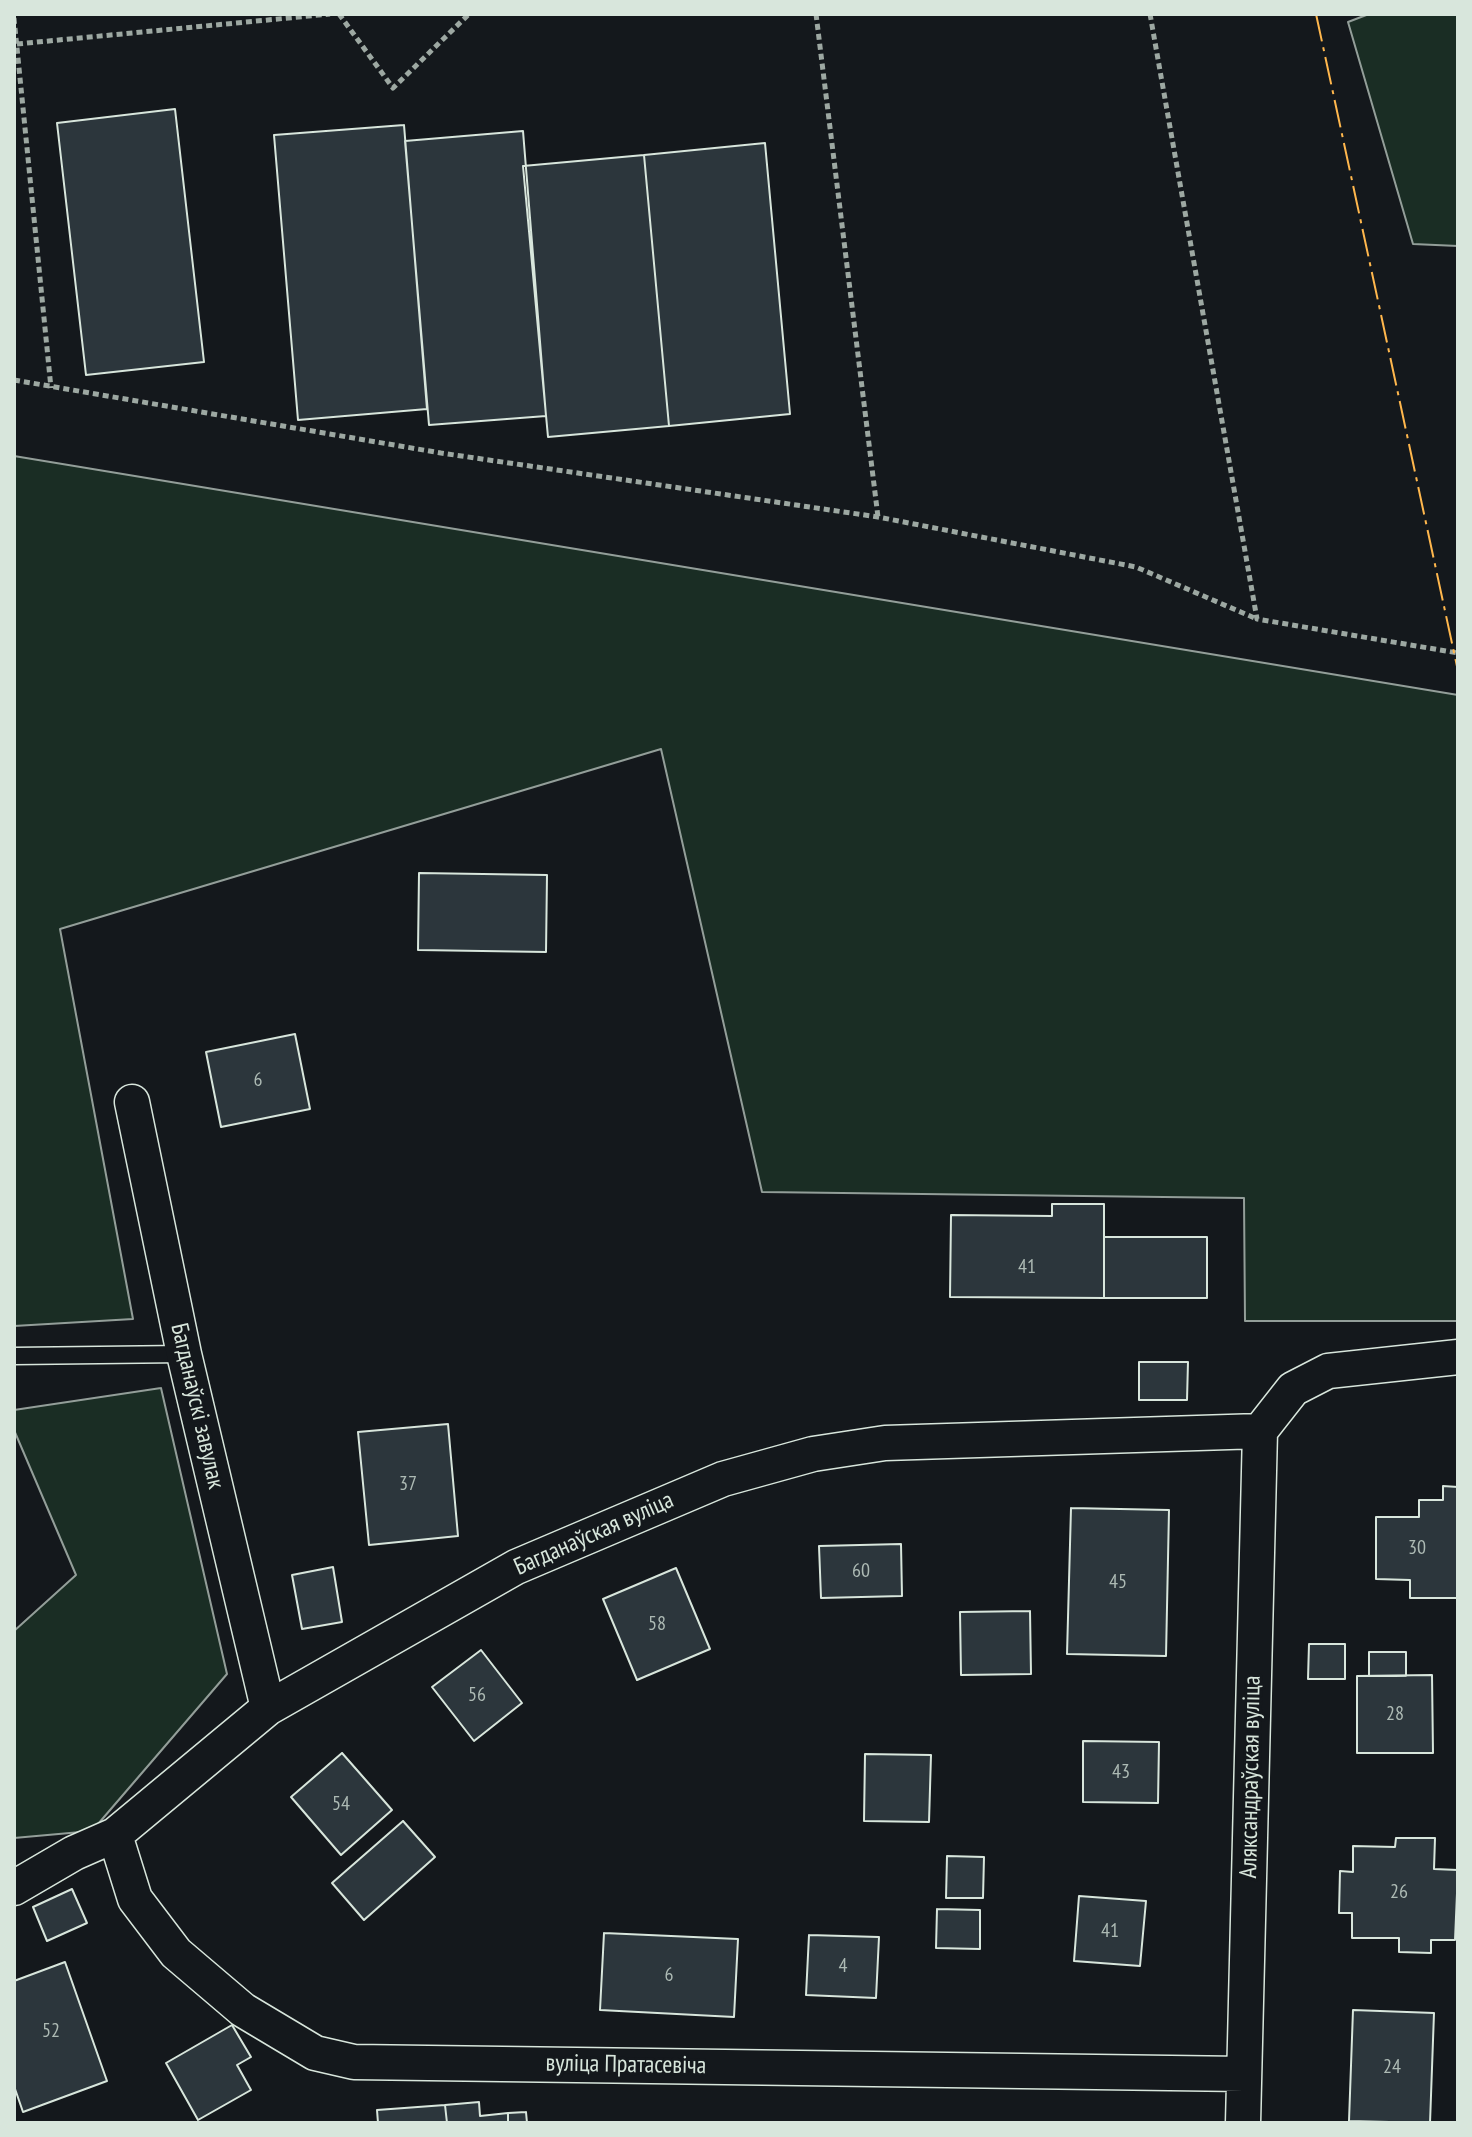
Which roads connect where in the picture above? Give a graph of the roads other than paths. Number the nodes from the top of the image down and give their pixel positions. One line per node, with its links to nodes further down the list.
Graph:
1 (132, 1102): 2 (street, Багданаўскі завулак)
2 (184, 1354): 3 (lane); 6 (street, Багданаўскі завулак)
3 (14, 1356)
4 (1458, 1357): 5 (street)
5 (1260, 1431): 6 (street, Багданаўская вуліца); 9 (street, Аляксандраўская вуліца)
6 (268, 1708): 7 (street, Багданаўская вуліца)
7 (115, 1835): 8 (street, Багданаўская вуліца); 9 (street, вуліца Пратасевіча)
8 (14, 1888)
9 (1244, 2074): 10 (street, Аляксандраўская вуліца)
10 (1243, 2123)

